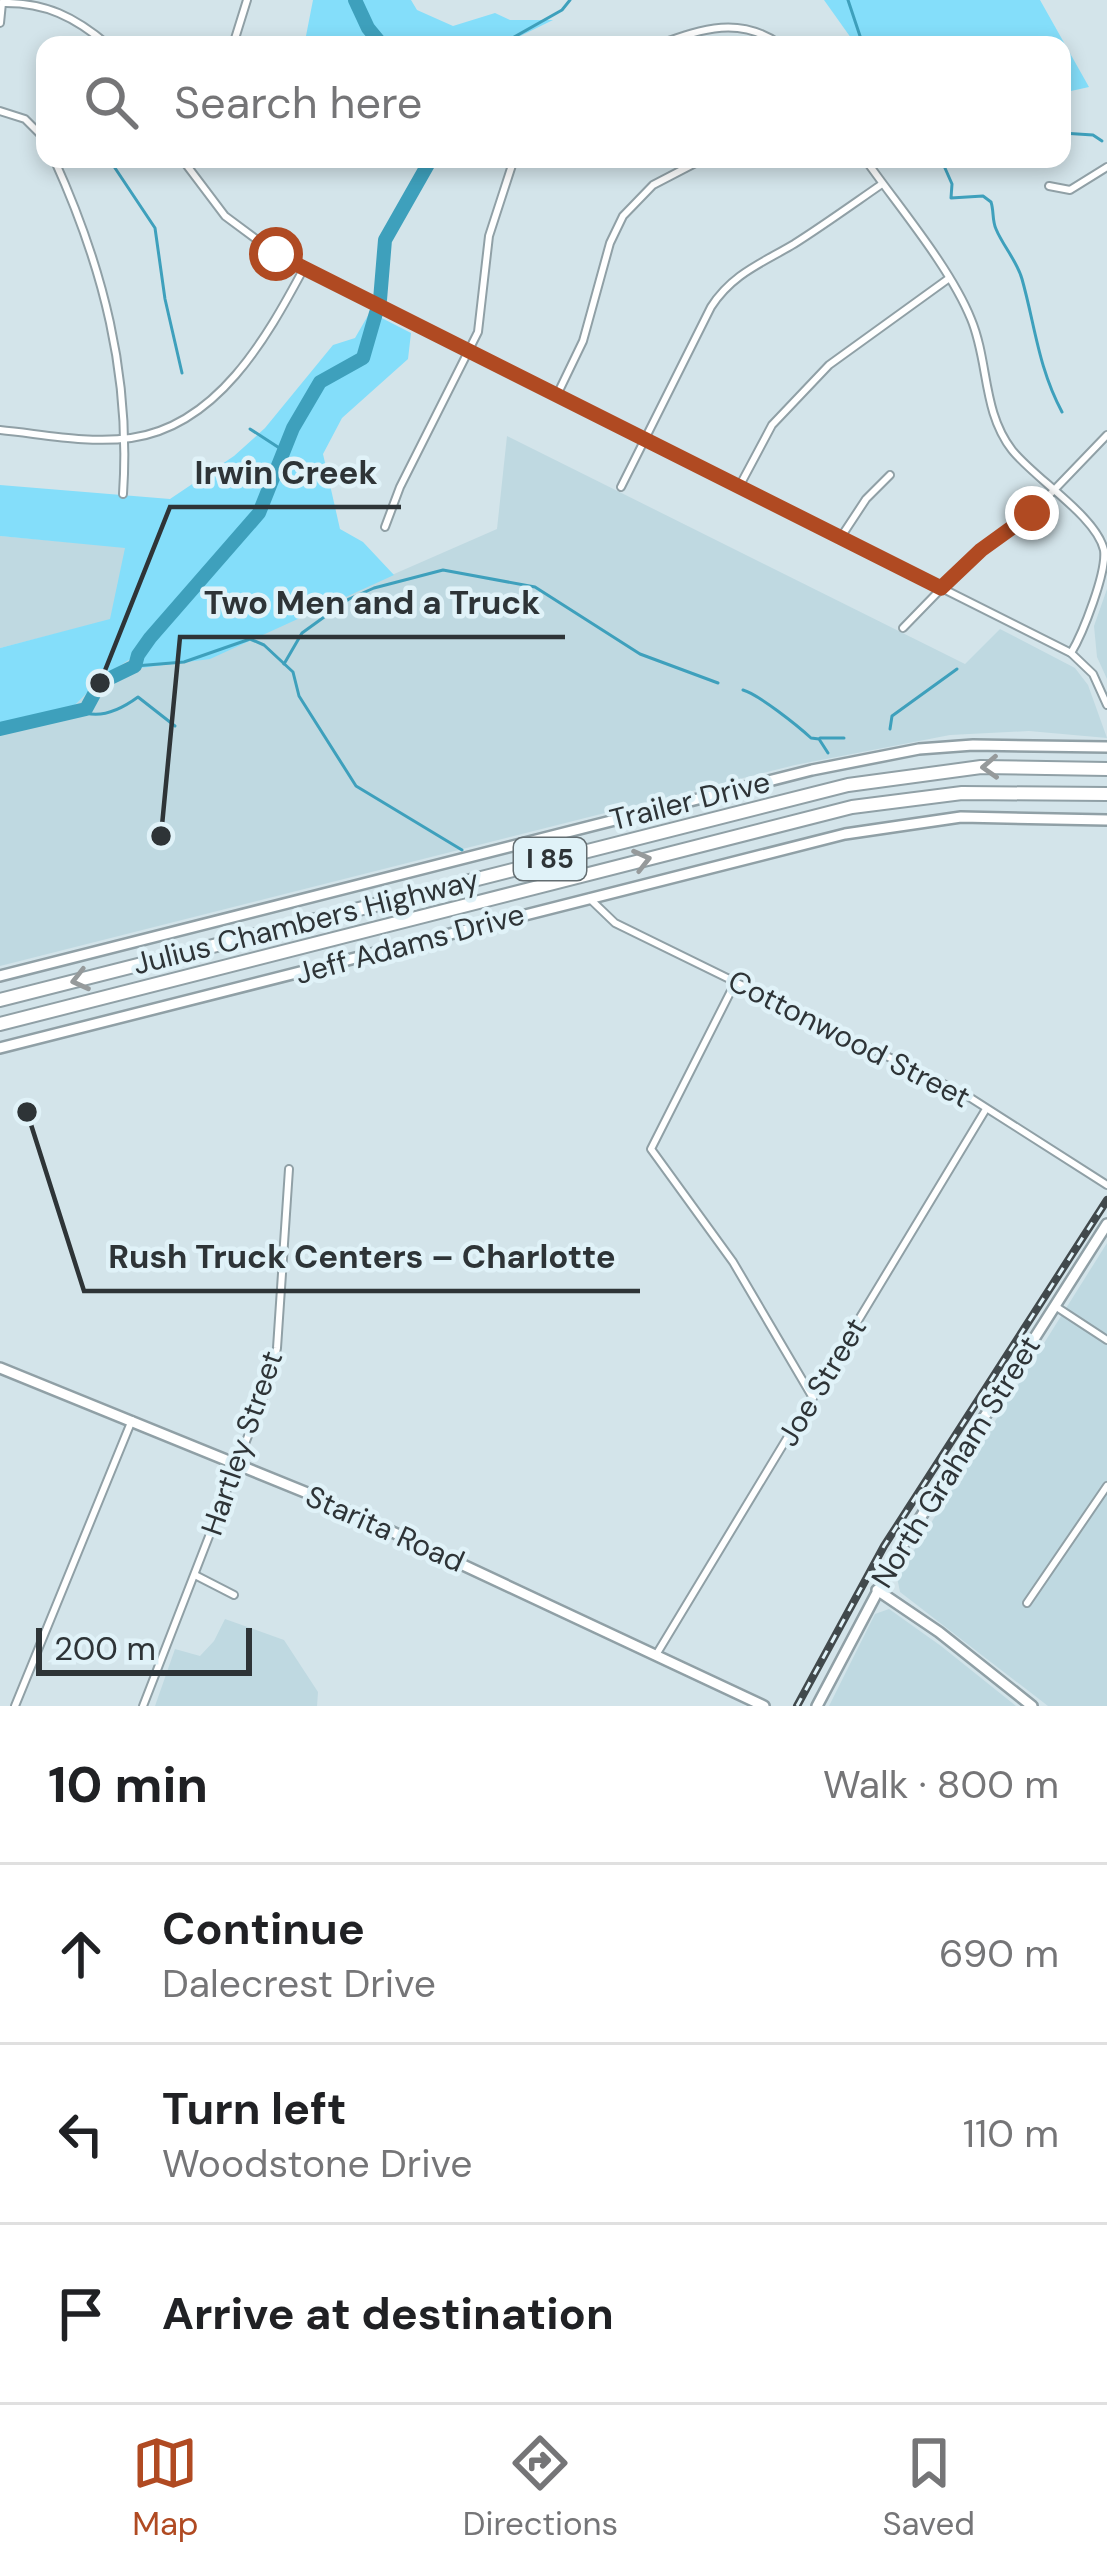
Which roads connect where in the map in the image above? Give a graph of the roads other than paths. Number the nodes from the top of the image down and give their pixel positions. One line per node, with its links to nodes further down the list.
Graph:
1 (247, 0): 5 (street)
2 (2, 1): 3 (street); 4 (street)
3 (0, 23)
4 (95, 36)
5 (236, 36)
6 (683, 36): 7 (street)
7 (766, 36)
8 (0, 111): 9 (street)
9 (36, 129)
10 (1107, 167): 17 (street)
11 (58, 168): 24 (street)
12 (188, 168): 18 (street)
13 (511, 168): 20 (street)
14 (686, 168): 21 (street)
15 (871, 168): 16 (street)
16 (882, 184): 19 (street); 25 (street)
17 (1049, 186)
18 (304, 268): 20 (street); 24 (street)
19 (948, 279): 28 (street); 29 (street)
20 (469, 351): 21 (street); 31 (street)
21 (556, 395): 25 (street)
22 (0, 430): 24 (street)
23 (1107, 435): 29 (street)
24 (126, 439): 30 (street)
25 (645, 439): 27 (street); 28 (street)
26 (890, 475): 32 (street)
27 (621, 487)
28 (739, 487): 32 (street)
29 (1054, 491): 33 (street); 35 (street)
30 (123, 494)
31 (385, 527)
32 (841, 537): 33 (street)
33 (941, 588): 34 (street); 35 (street)
34 (903, 628)
35 (1071, 653): 36 (street)
36 (1107, 706)
37 (1107, 747): 42 (street, Trailer Drive)
38 (1107, 770): 44 (highway, Julius Chambers Highway / I 85, one-way to 44)
39 (1107, 794): 45 (highway, Julius Chambers Highway / I 85, one-way to 39)
40 (1107, 820): 41 (street, Jeff Adams Drive)
41 (590, 898): 43 (street, Cottonwood Street); 46 (street, Jeff Adams Drive)
42 (0, 976)
43 (736, 981): 47 (street, Cottonwood Street); 54 (street)
44 (0, 1000)
45 (0, 1024)
46 (0, 1048)
47 (986, 1109): 49 (street, Cottonwood Street); 54 (street, Joe Street)
48 (289, 1169): 56 (street, Hartley Street)
49 (1107, 1185)
50 (1107, 1224): 51 (street, North Graham Street)
51 (1054, 1305): 52 (street); 59 (street, North Graham Street)
52 (1107, 1340)
53 (0, 1368): 55 (street, Starita Road)
54 (813, 1398): 62 (street, Joe Street)
55 (132, 1420): 56 (street, Starita Road); 63 (street)
56 (238, 1464): 58 (street, Hartley Street); 62 (street, Starita Road)
57 (1107, 1486): 61 (street)
58 (196, 1576): 60 (street); 64 (street, Hartley Street)
59 (877, 1590): 66 (street, North Graham Street); 67 (street)
60 (234, 1594)
61 (1027, 1603)
62 (656, 1655): 65 (street, Starita Road)
63 (16, 1706)
64 (143, 1706)
65 (764, 1706)
66 (818, 1706)
67 (1032, 1706)

